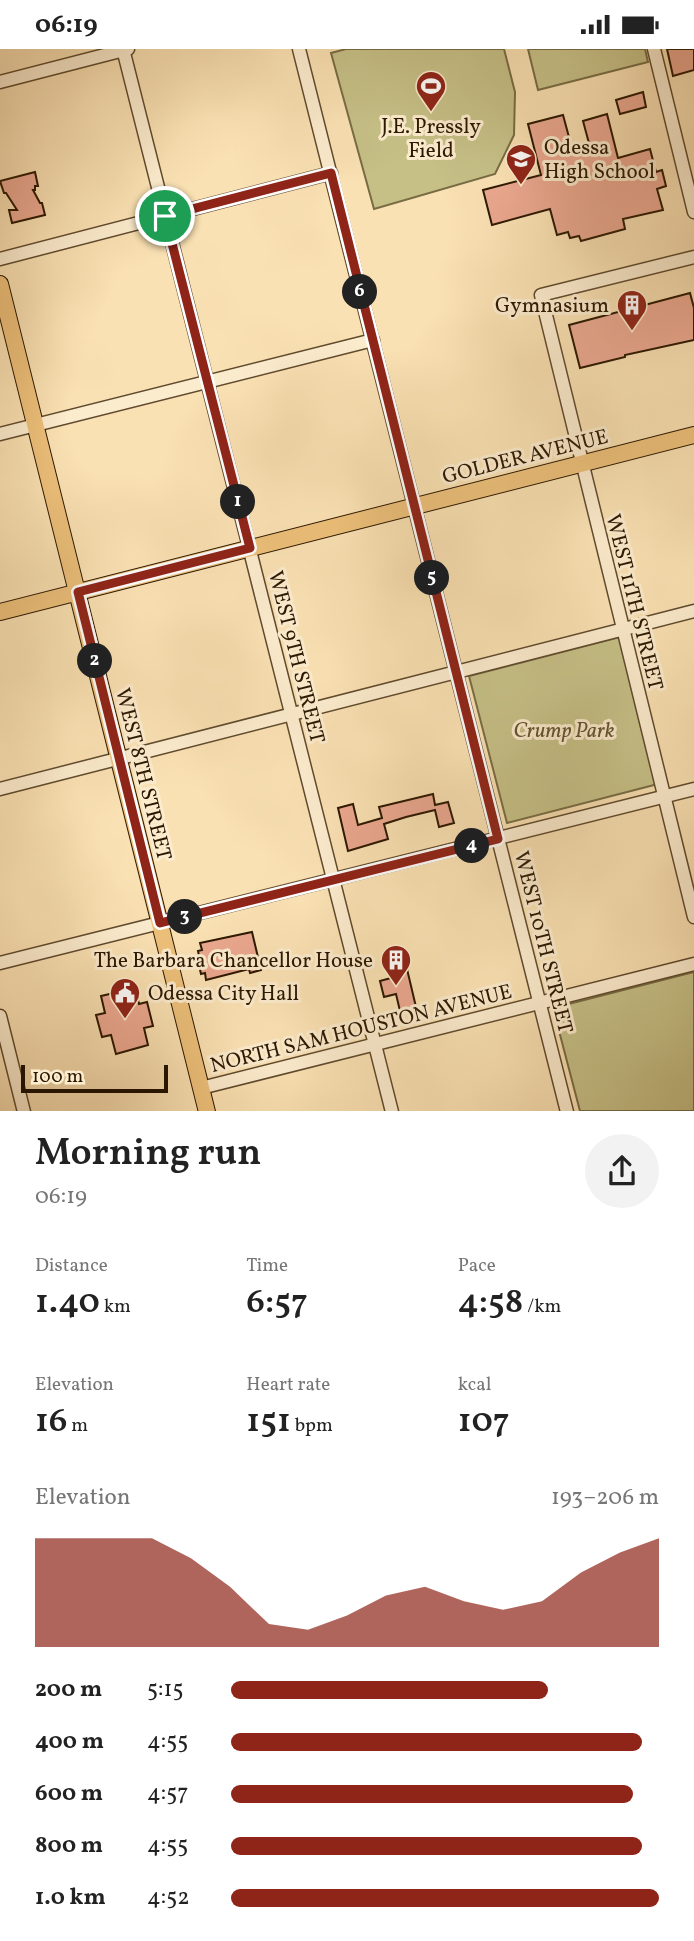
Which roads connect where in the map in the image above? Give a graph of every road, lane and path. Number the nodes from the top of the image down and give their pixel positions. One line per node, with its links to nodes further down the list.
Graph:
1 (125, 49): 4 (street); 7 (street, WEST 9TH STREET)
2 (299, 49): 5 (street, WEST 10TH STREET)
3 (654, 49): 6 (street)
4 (0, 82)
5 (331, 173): 7 (street); 11 (street, WEST 10TH STREET)
6 (694, 212)
7 (165, 216): 9 (street); 12 (street, WEST 9TH STREET)
8 (694, 257): 16 (street, WEST 11TH STREET)
9 (0, 259)
10 (0, 284): 13 (main road, WEST 8TH STREET)
11 (373, 340): 12 (street); 17 (street, WEST 10TH STREET)
12 (207, 382): 13 (street); 18 (street, WEST 9TH STREET)
13 (36, 425): 14 (street); 19 (main road, WEST 8TH STREET)
14 (0, 434)
15 (694, 435): 16 (main road, GOLDER AVENUE)
16 (581, 464): 17 (main road, GOLDER AVENUE); 22 (street, WEST 11TH STREET)
17 (414, 506): 18 (main road, GOLDER AVENUE); 23 (street, WEST 10TH STREET)
18 (250, 548): 19 (main road, GOLDER AVENUE); 24 (street, WEST 9TH STREET)
19 (78, 592): 21 (main road, GOLDER AVENUE); 25 (main road, WEST 8TH STREET)
20 (694, 611): 22 (street)
21 (0, 612)
22 (622, 630): 23 (street); 28 (street, WEST 11TH STREET)
23 (456, 672): 24 (street); 29 (street, WEST 10TH STREET)
24 (292, 714): 25 (street); 30 (street, WEST 9TH STREET)
25 (119, 758): 26 (street); 32 (main road, WEST 8TH STREET)
26 (0, 789)
27 (694, 789): 28 (street)
28 (664, 797): 29 (street); 31 (street, WEST 11TH STREET)
29 (498, 839): 30 (street); 35 (street, WEST 10TH STREET)
30 (334, 881): 32 (street); 37 (street, WEST 9TH STREET)
31 (694, 917)
32 (160, 923): 33 (street); 38 (main road, WEST 8TH STREET)
33 (0, 963)
34 (694, 964): 35 (street, NORTH SAM HOUSTON AVENUE)
35 (539, 1004): 37 (street, NORTH SAM HOUSTON AVENUE); 42 (street, WEST 10TH STREET)
36 (0, 1016): 39 (street)
37 (375, 1046): 38 (street, NORTH SAM HOUSTON AVENUE); 41 (street, WEST 9TH STREET)
38 (201, 1088): 40 (main road, WEST 8TH STREET)
39 (24, 1111)
40 (207, 1111)
41 (392, 1111)
42 (567, 1111)

